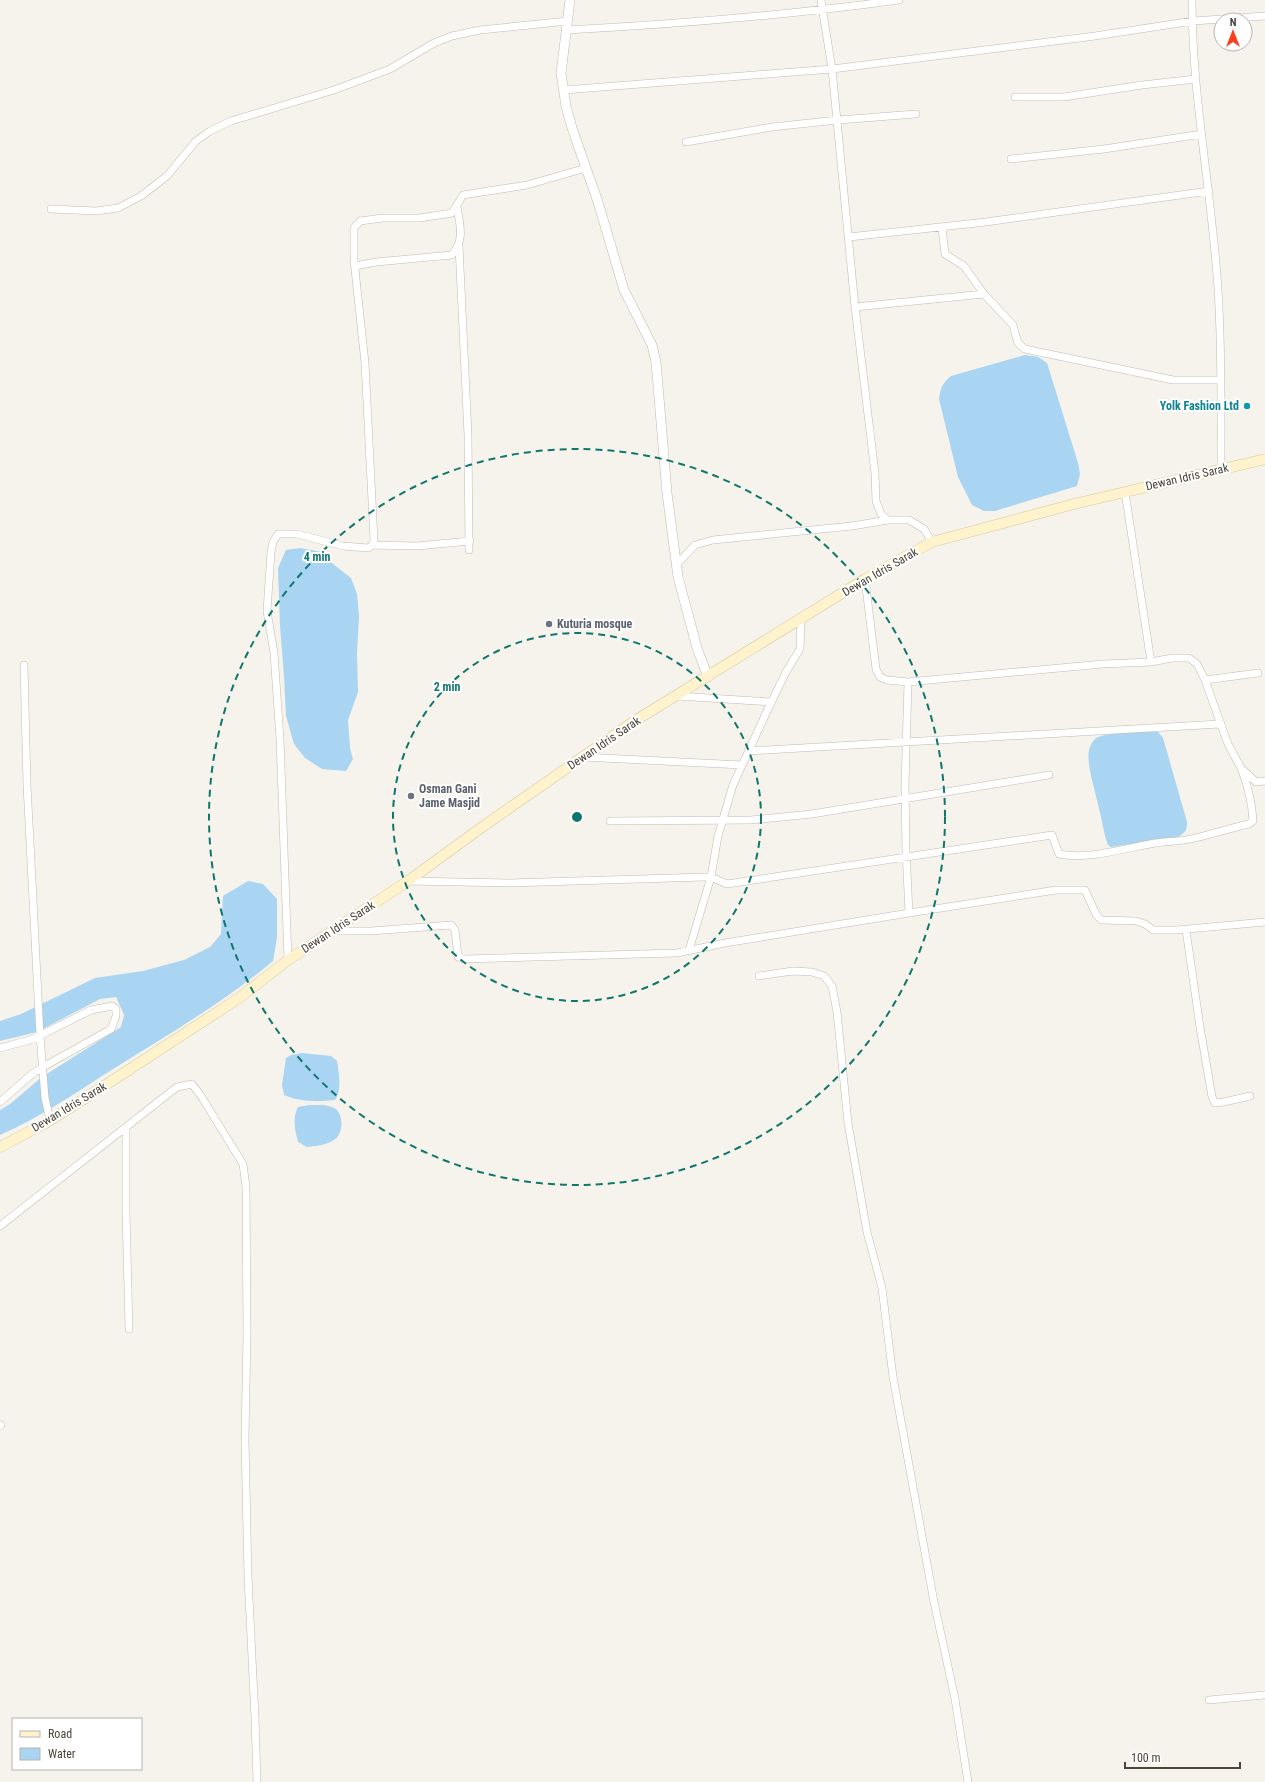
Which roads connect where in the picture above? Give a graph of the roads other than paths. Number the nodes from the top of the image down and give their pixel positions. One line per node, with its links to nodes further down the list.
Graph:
1 (570, 0): 8 (street)
2 (821, 0): 5 (street)
3 (899, 0): 5 (street)
4 (1192, 0): 7 (street)
5 (822, 10): 8 (street); 9 (street)
6 (1265, 16): 7 (street)
7 (1193, 21): 9 (street); 10 (street)
8 (568, 25): 11 (street); 21 (street)
9 (832, 69): 11 (street); 14 (street)
10 (1196, 79): 12 (street); 15 (street)
11 (564, 90): 18 (street)
12 (1015, 97)
13 (916, 114): 14 (street)
14 (838, 120): 16 (street); 23 (street)
15 (1202, 134): 17 (street); 19 (street)
16 (686, 142)
17 (1011, 159)
18 (586, 168): 20 (street); 37 (street)
19 (1209, 191): 22 (street); 28 (street)
20 (457, 207): 24 (street); 25 (street)
21 (51, 209)
22 (942, 228): 23 (street); 26 (street)
23 (849, 238): 27 (street)
24 (459, 246): 25 (street); 33 (street)
25 (355, 266): 35 (street)
26 (984, 294): 27 (street); 28 (street)
27 (855, 307): 32 (street)
28 (1220, 380): 30 (street)
29 (1265, 459): 30 (main road, Dewan Idris Sarak)
30 (1221, 468): 31 (main road, Dewan Idris Sarak)
31 (1125, 492): 34 (main road, Dewan Idris Sarak); 40 (street)
32 (888, 520): 34 (street); 37 (street)
33 (470, 541): 35 (street); 36 (street)
34 (932, 542): 38 (main road, Dewan Idris Sarak)
35 (373, 545): 69 (street)
36 (469, 550)
37 (676, 565): 43 (street)
38 (865, 579): 39 (main road, Dewan Idris Sarak); 45 (street)
39 (801, 620): 43 (main road, Dewan Idris Sarak); 47 (street)
40 (1151, 662): 44 (street); 45 (street)
41 (24, 665): 71 (street)
42 (1258, 673): 44 (street)
43 (708, 677): 46 (main road, Dewan Idris Sarak)
44 (1205, 680): 48 (street)
45 (908, 682): 49 (street)
46 (678, 696): 47 (street); 51 (main road, Dewan Idris Sarak)
47 (771, 702): 50 (street)
48 (1220, 724): 49 (street); 53 (street)
49 (907, 743): 50 (street); 58 (street)
50 (748, 751): 52 (street)
51 (582, 757): 52 (street); 63 (main road, Dewan Idris Sarak)
52 (742, 765): 59 (street)
53 (1241, 768): 56 (street); 57 (street)
54 (1049, 775): 58 (street)
55 (1265, 781): 56 (street)
56 (1256, 782): 57 (street)
57 (1249, 788): 61 (street)
58 (905, 798): 59 (street); 61 (street)
59 (723, 820): 60 (street); 62 (street)
60 (610, 821)
61 (906, 857): 62 (street); 64 (street)
62 (711, 877): 63 (street); 68 (street)
63 (408, 881): 67 (main road, Dewan Idris Sarak)
64 (909, 913): 66 (street); 68 (street)
65 (1265, 922): 66 (street)
66 (1186, 930): 74 (street)
67 (332, 931): 68 (street); 69 (main road, Dewan Idris Sarak)
68 (689, 950)
69 (288, 960): 76 (main road, Dewan Idris Sarak)
70 (760, 976): 84 (street)
71 (40, 1035): 72 (street); 73 (street); 73 (street)
72 (0, 1048)
73 (43, 1066): 75 (street); 76 (street)
74 (1250, 1096)
75 (0, 1102)
76 (50, 1120): 78 (main road, Dewan Idris Sarak)
77 (126, 1127): 79 (street); 80 (street); 83 (street)
78 (0, 1147)
79 (0, 1226)
80 (129, 1330)
81 (1265, 1695): 82 (street)
82 (1209, 1700)
83 (257, 1782)
84 (968, 1782)

